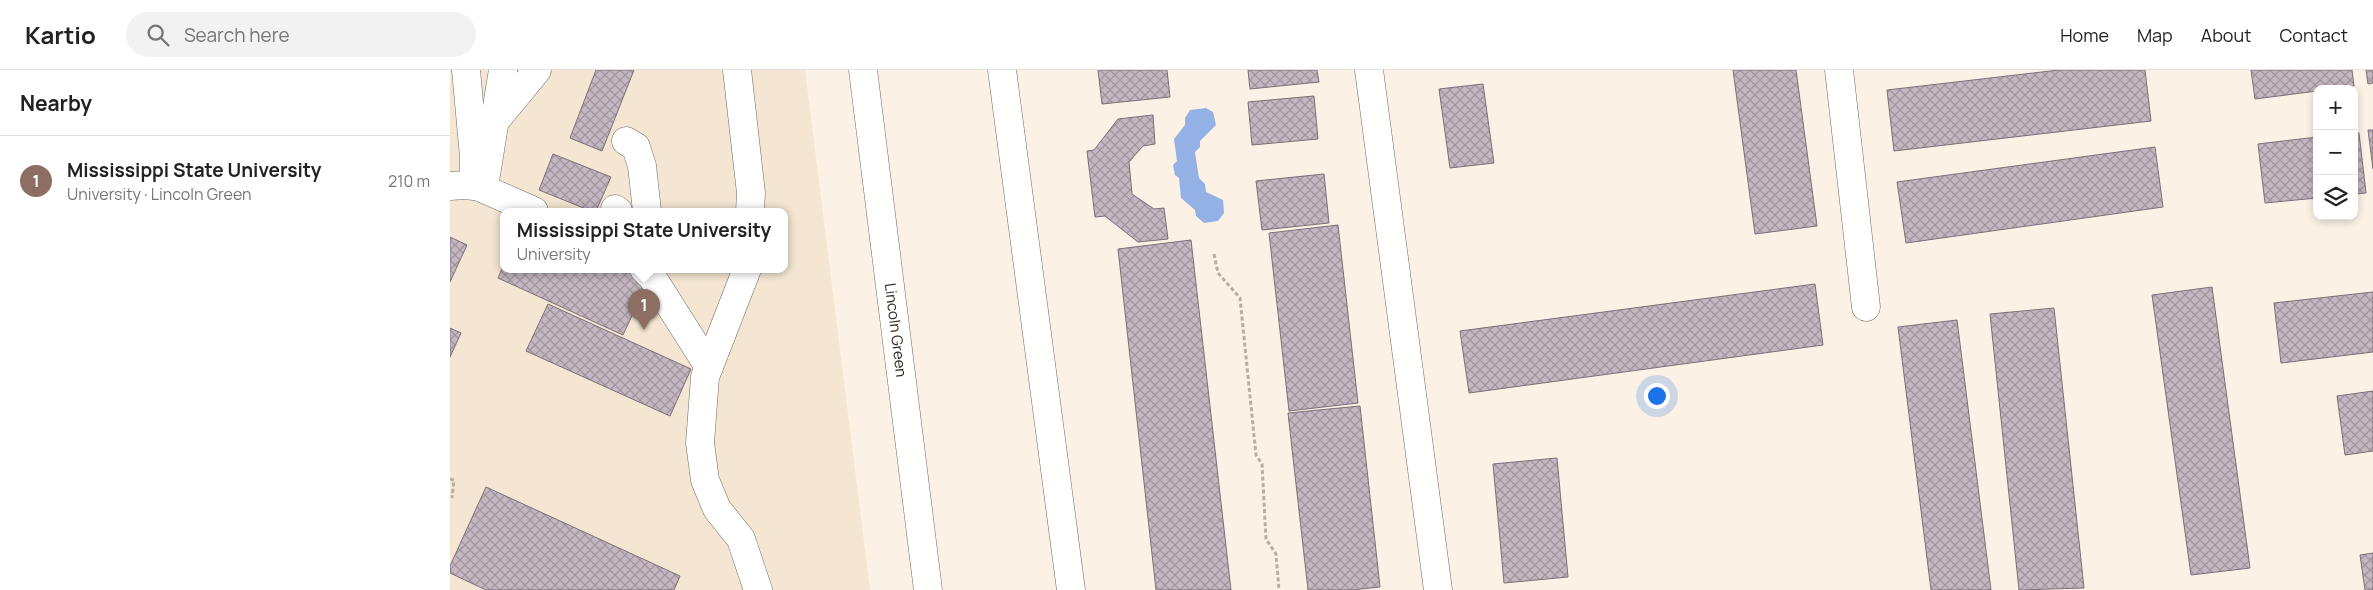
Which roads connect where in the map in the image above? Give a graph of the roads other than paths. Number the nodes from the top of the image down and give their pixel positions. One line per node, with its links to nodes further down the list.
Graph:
1 (466, 70): 11 (street)
2 (503, 70): 9 (street)
3 (537, 70): 9 (street)
4 (738, 70): 14 (street)
5 (863, 70): 20 (street, Lincoln Green)
6 (1002, 70): 21 (street)
7 (1369, 70): 22 (street)
8 (1839, 70): 17 (street)
9 (495, 121): 11 (street)
10 (626, 141): 13 (street)
11 (467, 186): 12 (street)
12 (526, 208)
13 (647, 208)
14 (750, 208)
15 (651, 273): 18 (street)
16 (745, 273): 18 (street)
17 (1866, 307)
18 (709, 367): 19 (street)
19 (758, 590)
20 (928, 590)
21 (1071, 590)
22 (1438, 590)

